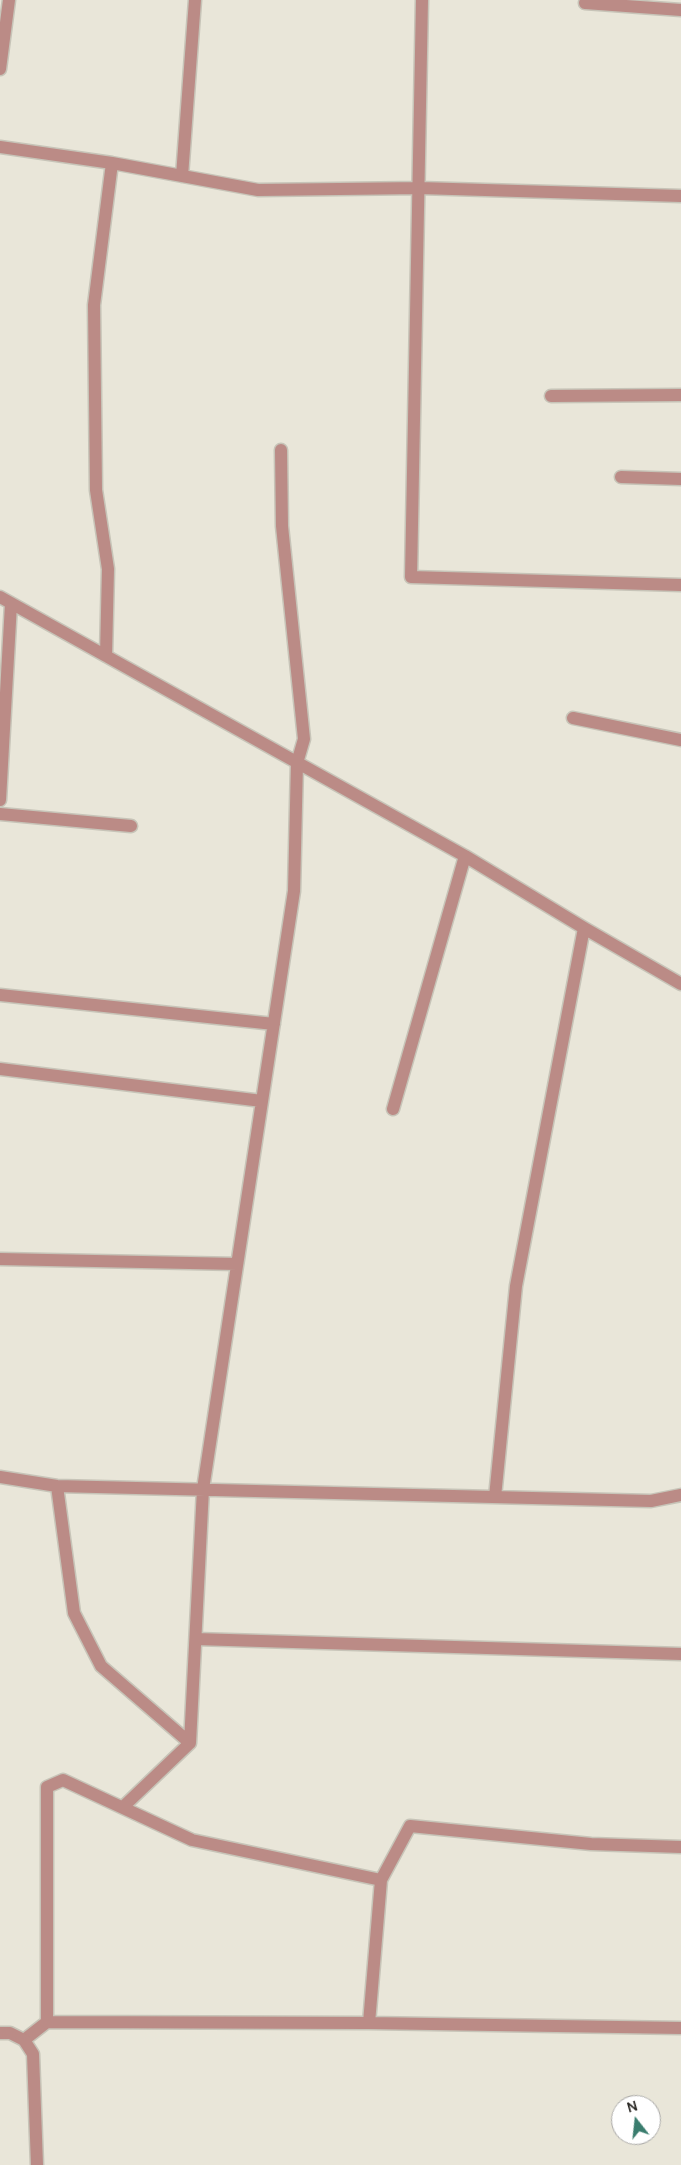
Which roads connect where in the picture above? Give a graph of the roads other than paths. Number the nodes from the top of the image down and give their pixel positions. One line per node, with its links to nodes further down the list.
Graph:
1 (9, 0): 6 (street)
2 (195, 0): 9 (street)
3 (422, 0): 10 (street)
4 (585, 3): 5 (street)
5 (681, 10)
6 (0, 69)
7 (0, 147): 8 (street)
8 (112, 163): 9 (street); 19 (street)
9 (182, 176): 10 (street)
10 (420, 188): 11 (street); 17 (street)
11 (681, 196)
12 (681, 394): 13 (street)
13 (551, 396)
14 (282, 450): 22 (street)
15 (621, 477): 16 (street)
16 (681, 479)
17 (681, 585)
18 (6, 601): 19 (street); 23 (street)
19 (106, 656): 22 (street)
20 (573, 718): 21 (street)
21 (681, 740)
22 (297, 763): 26 (street); 30 (street)
23 (0, 800)
24 (0, 814): 25 (street)
25 (131, 826)
26 (465, 856): 27 (street); 33 (street)
27 (584, 928): 28 (street); 40 (street)
28 (681, 984)
29 (0, 995): 30 (street)
30 (274, 1024): 32 (street)
31 (0, 1069): 32 (street)
32 (262, 1101): 35 (street)
33 (392, 1109)
34 (0, 1259): 35 (street)
35 (237, 1264): 38 (street)
36 (0, 1477): 37 (street)
37 (57, 1486): 38 (street); 43 (street)
38 (203, 1489): 40 (street); 41 (street)
39 (681, 1495): 40 (street)
40 (495, 1497)
41 (196, 1639): 42 (street); 43 (street)
42 (681, 1654)
43 (190, 1743): 44 (street)
44 (123, 1807): 46 (street); 47 (street)
45 (681, 1847): 46 (street)
46 (381, 1880): 48 (street)
47 (47, 2022): 48 (street); 51 (street)
48 (369, 2023): 49 (street)
49 (681, 2028)
50 (0, 2033): 51 (street)
51 (24, 2040): 52 (street)
52 (37, 2165)

